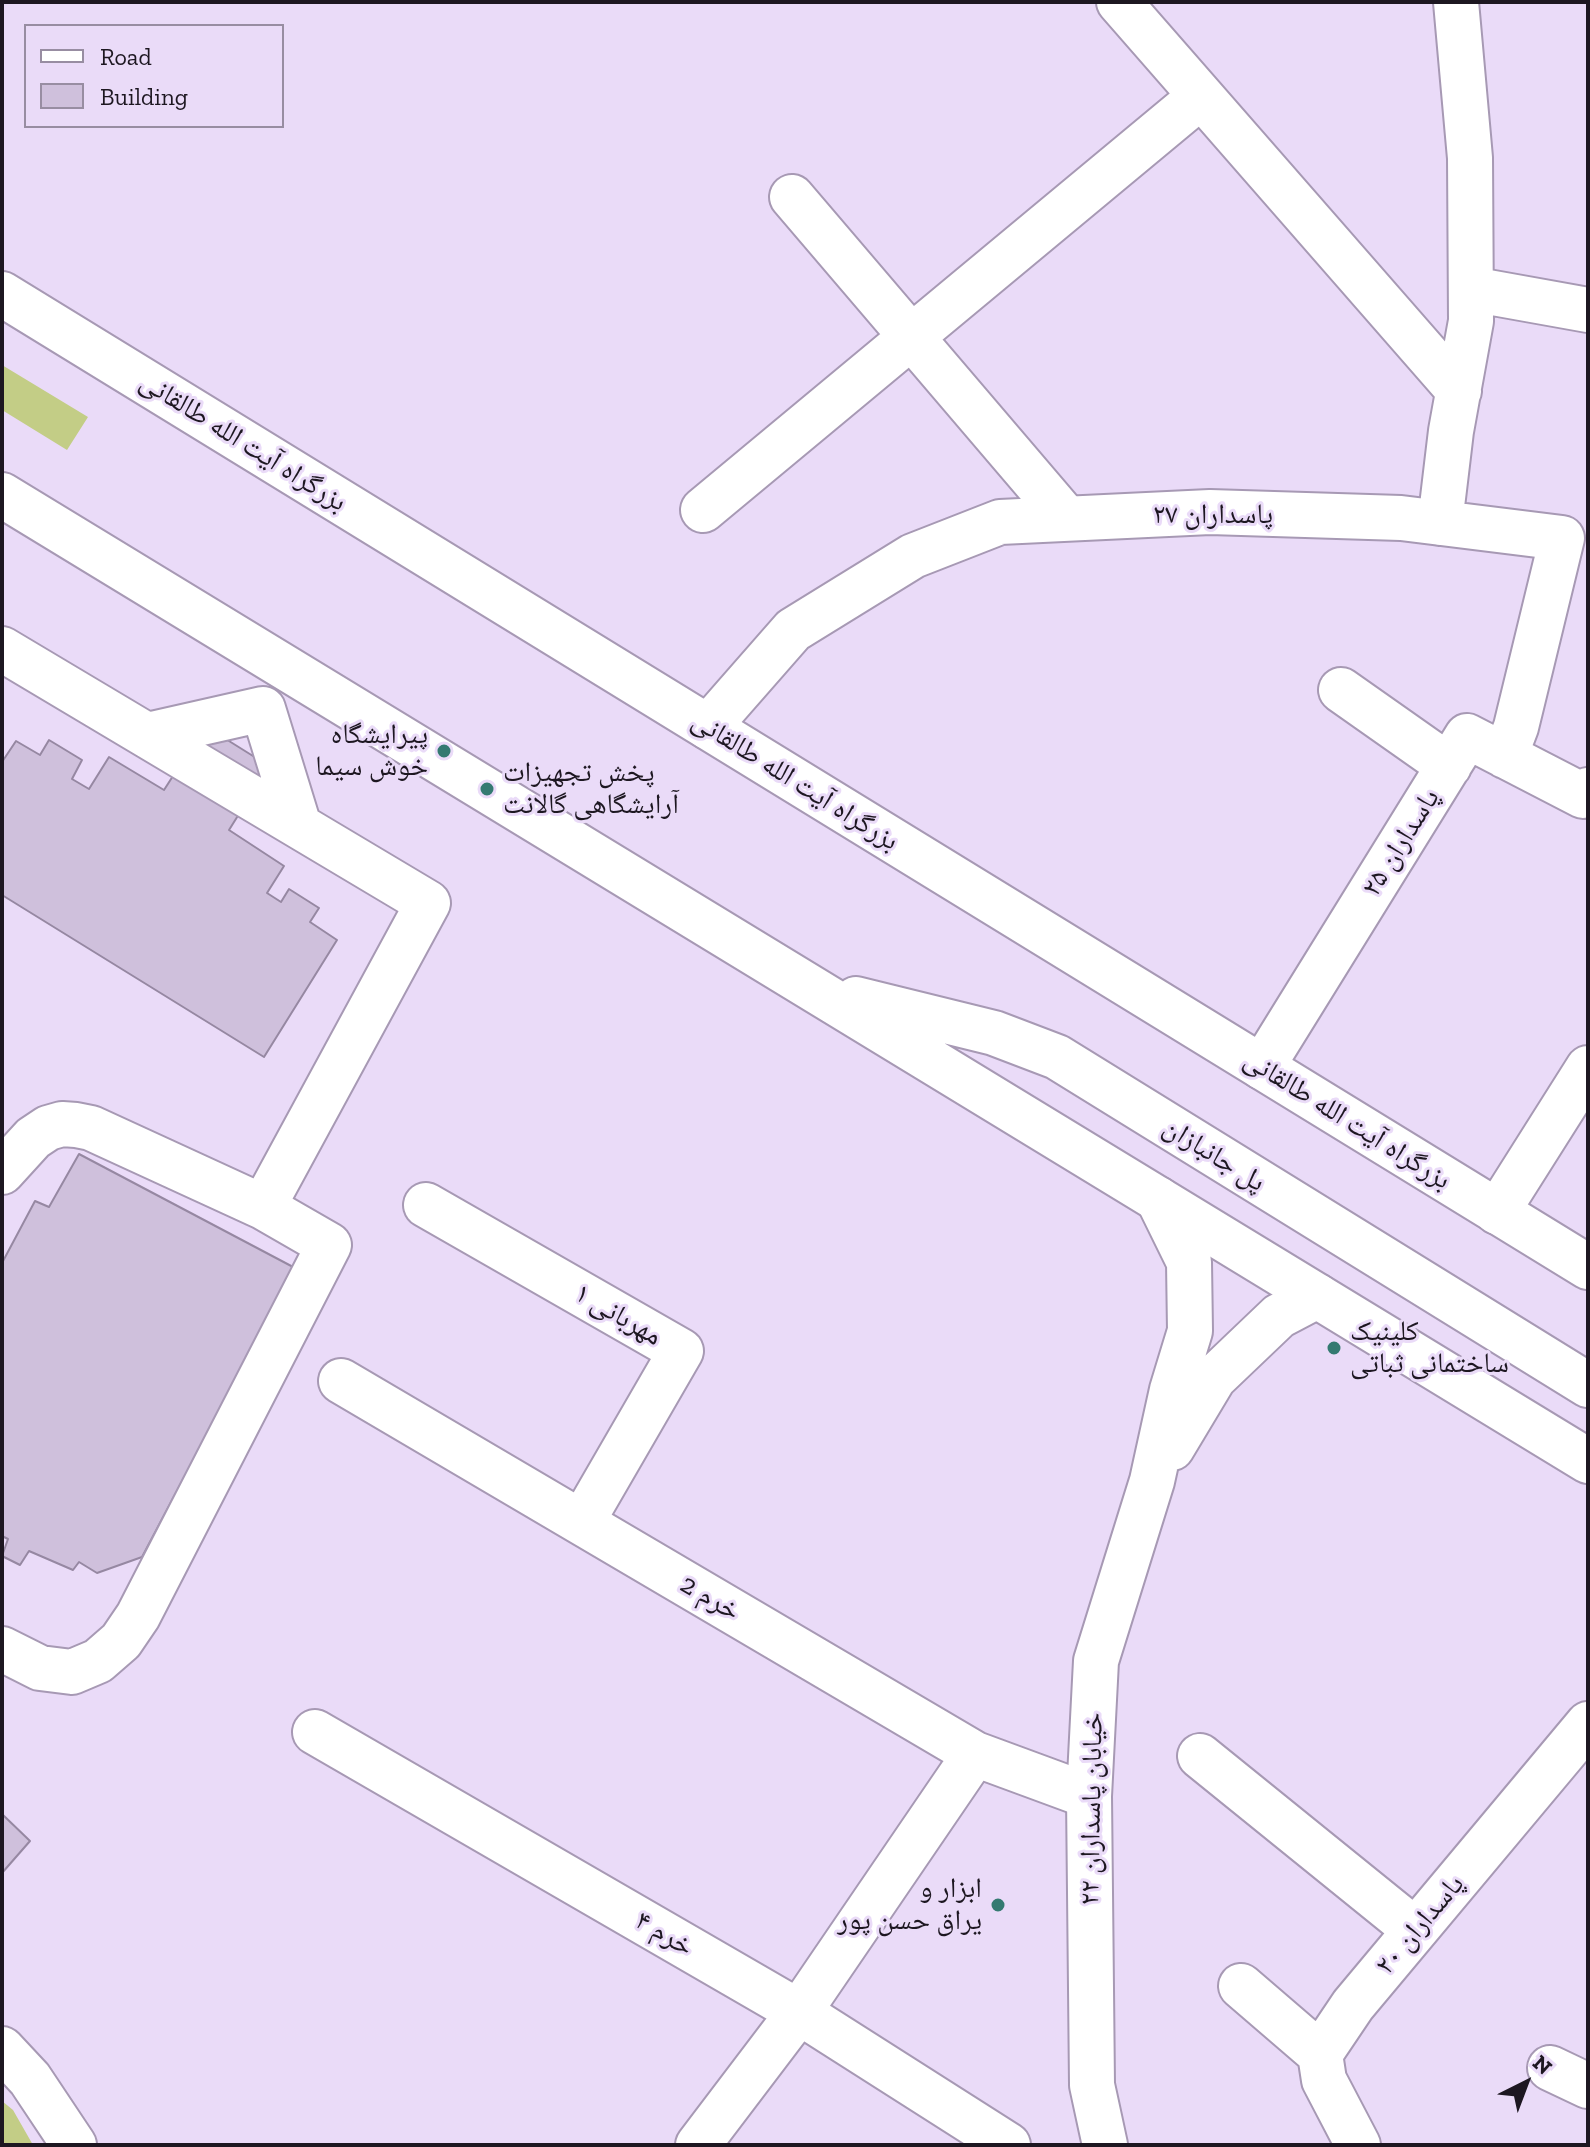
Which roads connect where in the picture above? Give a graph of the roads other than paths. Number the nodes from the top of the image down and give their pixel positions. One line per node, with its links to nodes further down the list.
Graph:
1 (1119, 2): 3 (main road)
2 (1456, 2): 5 (main road)
3 (1200, 97): 8 (main road); 9 (main road)
4 (792, 197): 8 (main road)
5 (1471, 289): 7 (main road); 9 (main road)
6 (2, 294): 16 (main road, بزرگراه آیت الله طالقانی)
7 (1588, 310)
8 (911, 337): 11 (main road); 12 (main road)
9 (1459, 391): 13 (main road)
10 (2, 495): 22 (main road)
11 (703, 510)
12 (1066, 518): 13 (main road, پاسداران ۲۷); 16 (main road, پاسداران ۲۷)
13 (1440, 523): 18 (main road, پاسداران ۲۷)
14 (2, 649): 17 (main road)
15 (1341, 690): 19 (main road)
16 (708, 727): 23 (main road, بزرگراه آیت الله طالقانی)
17 (148, 735): 21 (main road); 21 (main road)
18 (1505, 756): 19 (main road, پاسداران ۲۵); 20 (main road, پاسداران ۲۵)
19 (1449, 766): 23 (main road, پاسداران ۲۵)
20 (1588, 790)
21 (299, 826): 28 (main road)
22 (813, 989): 26 (main road); 33 (main road, پل جانبازان)
23 (1262, 1067): 29 (main road, بزرگراه آیت الله طالقانی)
24 (1588, 1068): 29 (main road)
25 (2, 1172): 28 (main road)
26 (1158, 1199): 31 (main road); 35 (main road, خیابان پاسداران ۲۲)
27 (426, 1205): 36 (main road, مهربانی ۱)
28 (263, 1207): 37 (main road)
29 (1497, 1212): 30 (main road, بزرگراه آیت الله طالقانی)
30 (1588, 1267)
31 (1317, 1296): 34 (main road); 35 (main road, خیابان پاسداران ۲۲)
32 (341, 1381): 36 (main road, خرم 2)
33 (1588, 1385)
34 (1588, 1461)
35 (1152, 1481): 42 (main road, خیابان پاسداران ۲۲)
36 (582, 1522): 40 (main road, خرم 2)
37 (2, 1649)
38 (1588, 1724): 43 (main road, پاسداران ۲۰)
39 (315, 1732): 45 (main road, خرم ۴)
40 (975, 1754): 42 (main road, خرم 2); 45 (main road)
41 (1200, 1756): 43 (main road)
42 (1089, 1796): 51 (main road, خیابان پاسداران ۲۲)
43 (1415, 1930): 47 (main road, پاسداران ۲۰)
44 (1241, 1986): 47 (main road)
45 (799, 2012): 49 (main road); 50 (main road, خرم ۴)
46 (2, 2049): 48 (main road)
47 (1320, 2054): 52 (main road)
48 (74, 2145)
49 (698, 2145)
50 (1008, 2145)
51 (1105, 2145)
52 (1358, 2145)

